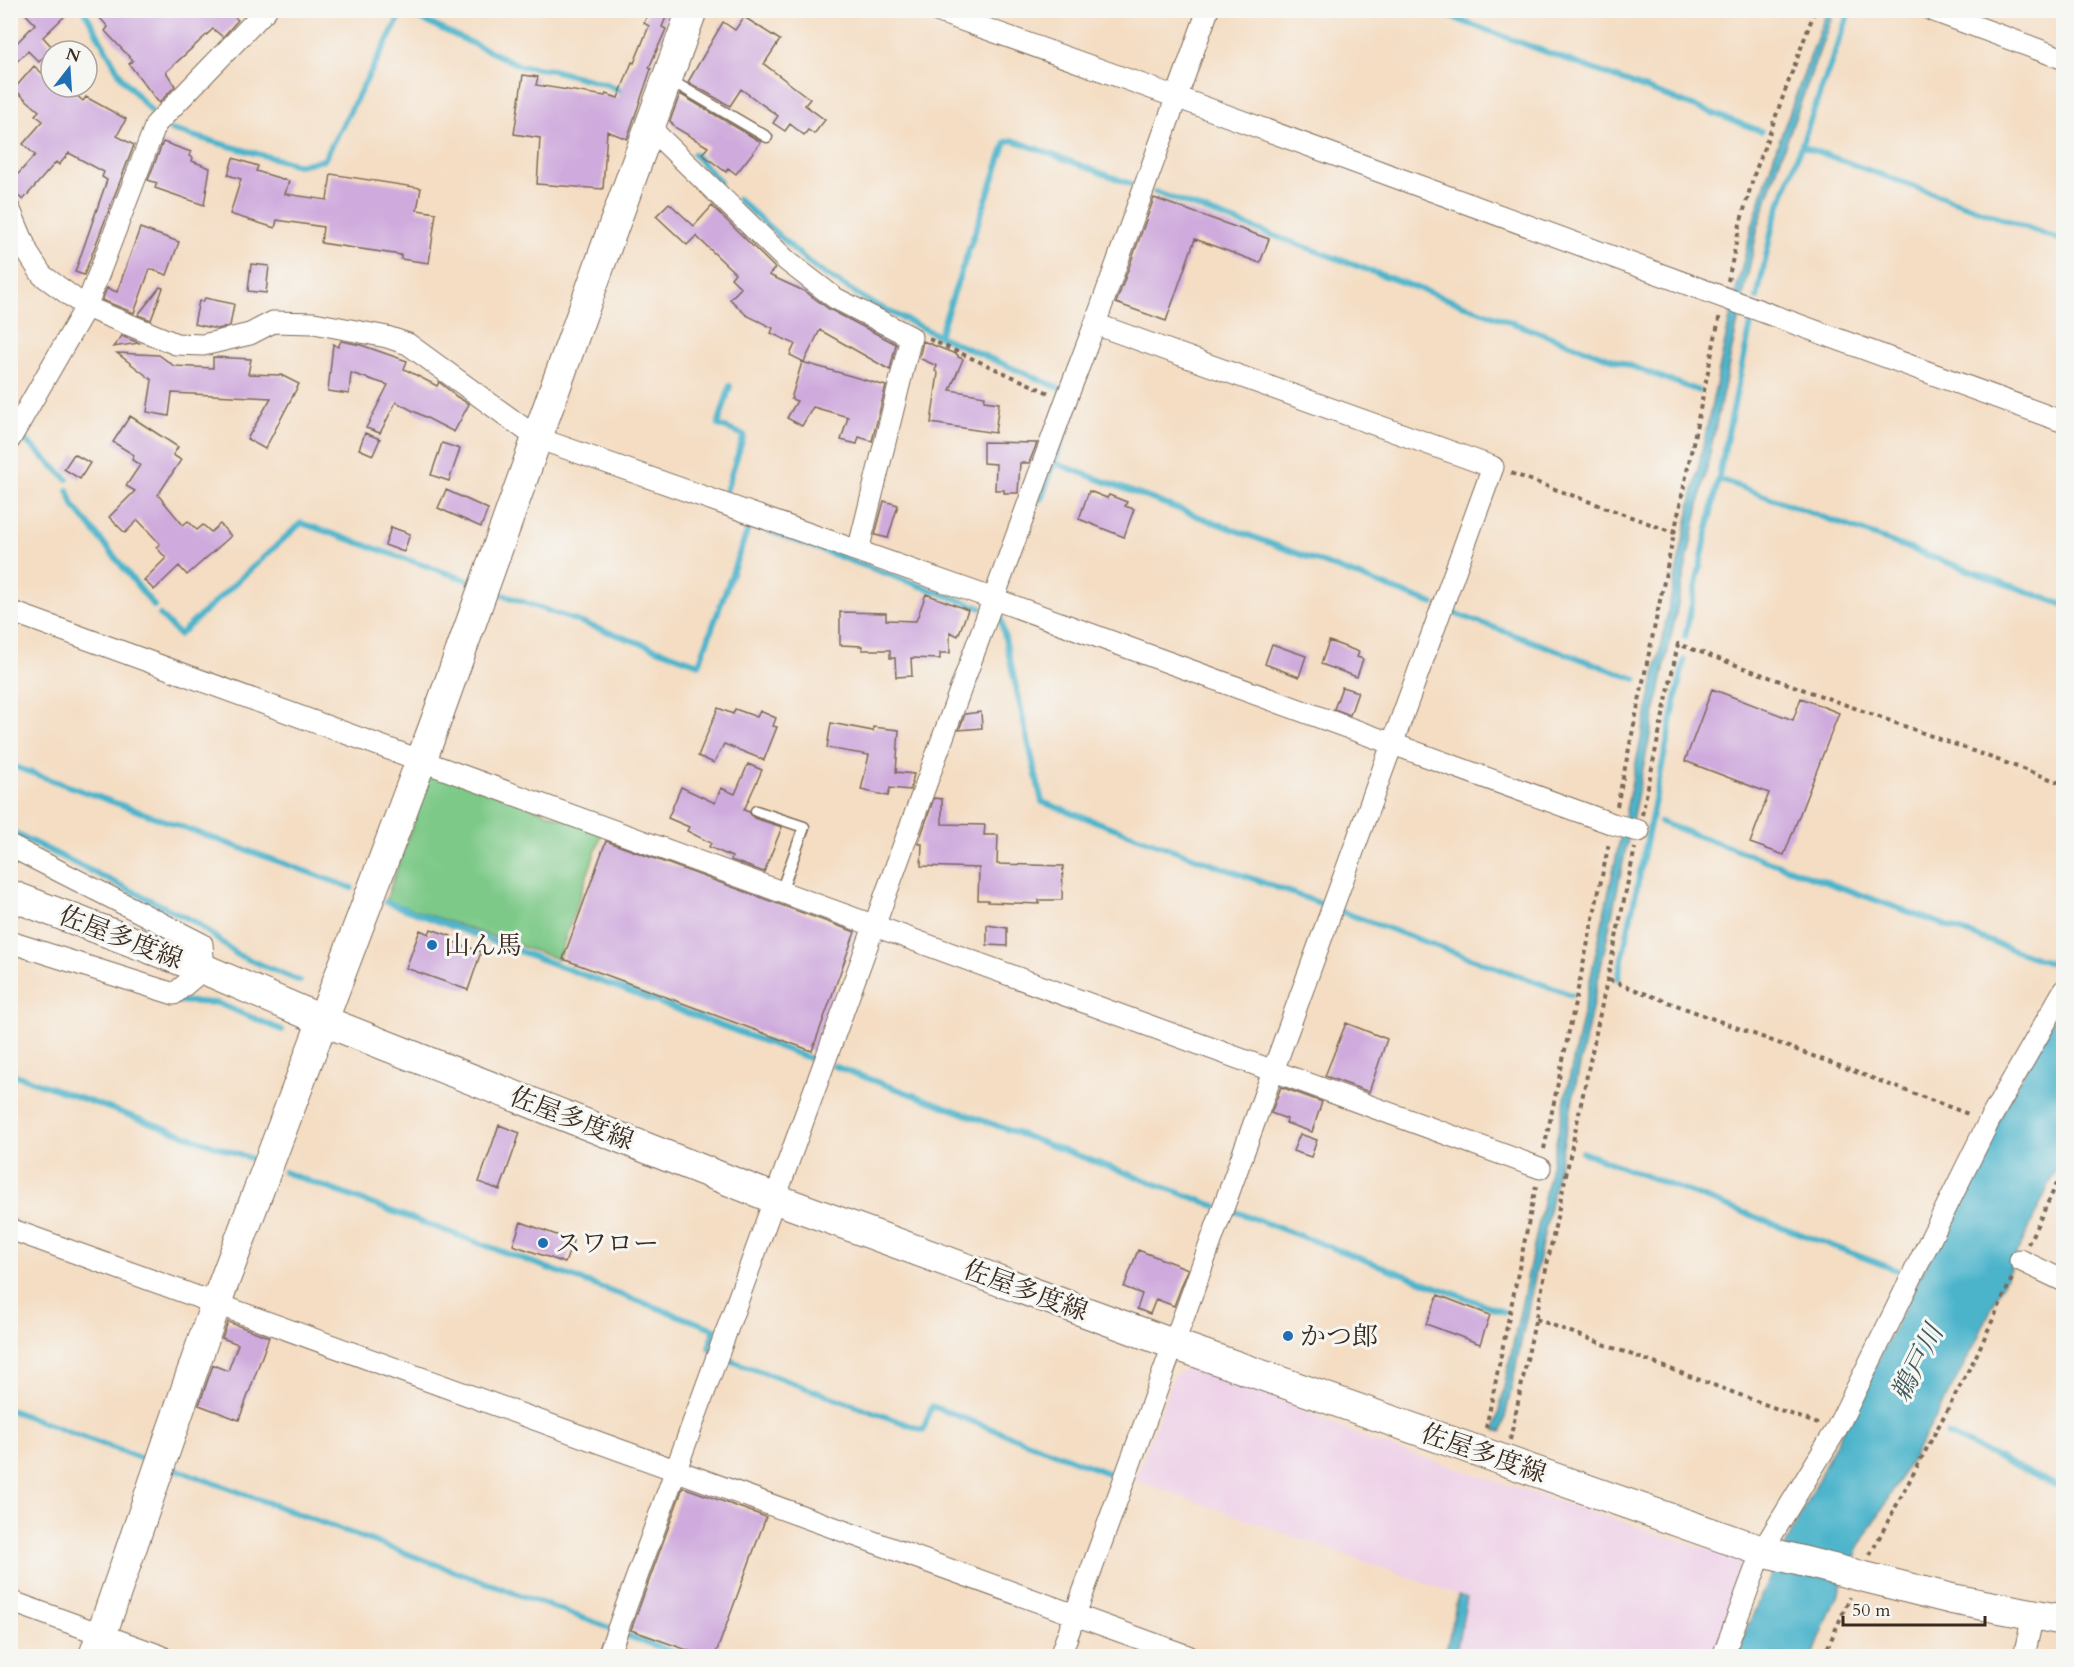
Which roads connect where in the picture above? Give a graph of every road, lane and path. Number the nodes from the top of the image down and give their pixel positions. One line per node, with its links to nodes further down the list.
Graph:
1 (266, 10): 14 (street)
2 (692, 10): 8 (main road)
3 (934, 10): 9 (street)
4 (1208, 10): 9 (street)
5 (1815, 10): 13 (path)
6 (1931, 10): 7 (street)
7 (2064, 59)
8 (667, 78): 10 (main road); 11 (lane)
9 (1176, 97): 13 (street); 15 (street)
10 (649, 127): 16 (street); 19 (main road)
11 (767, 137)
12 (10, 210): 14 (street)
13 (1733, 301): 18 (street); 22 (path)
14 (86, 307): 19 (street); 20 (street)
15 (1095, 324): 17 (street); 21 (street)
16 (911, 337): 17 (path); 23 (street)
17 (1066, 400): 24 (street)
18 (2064, 422)
19 (537, 438): 23 (street); 27 (main road)
20 (10, 439)
21 (1494, 467): 22 (path); 26 (street)
22 (1675, 533): 30 (path)
23 (858, 551): 24 (street)
24 (994, 599): 26 (street); 35 (street)
25 (10, 611): 27 (street)
26 (1392, 745): 30 (street); 41 (street)
27 (420, 760): 33 (street); 40 (main road)
28 (2064, 784): 31 (path)
29 (756, 811): 33 (lane)
30 (1613, 824): 31 (street); 43 (path)
31 (1639, 831): 38 (path)
32 (10, 846): 37 (street)
33 (781, 892): 35 (street)
34 (10, 895): 37 (main road, 佐屋多度線)
35 (875, 926): 41 (street); 45 (street)
36 (10, 942): 37 (street)
37 (204, 969): 40 (main road, 佐屋多度線)
38 (1609, 980): 42 (path); 50 (path)
39 (2064, 990): 42 (street)
40 (324, 1021): 45 (main road, 佐屋多度線); 49 (main road)
41 (1272, 1072): 43 (street); 51 (street)
42 (1989, 1121): 52 (street)
43 (1540, 1168): 53 (path)
44 (2064, 1169): 47 (path)
45 (776, 1199): 51 (main road, 佐屋多度線); 54 (street)
46 (10, 1229): 49 (street)
47 (2020, 1260): 48 (street); 56 (path)
48 (2064, 1281)
49 (216, 1303): 54 (street); 61 (main road)
50 (1536, 1319): 52 (path); 53 (path)
51 (1173, 1344): 53 (main road, 佐屋多度線); 58 (street)
52 (1836, 1430): 55 (street)
53 (1494, 1457): 55 (main road, 佐屋多度線)
54 (675, 1470): 58 (street); 63 (street)
55 (1768, 1553): 56 (main road, 佐屋多度線); 66 (street)
56 (1858, 1577): 59 (main road, 佐屋多度線); 67 (path)
57 (10, 1601): 61 (street)
58 (1075, 1615): 64 (street); 65 (street)
59 (2033, 1615): 60 (main road, 佐屋多度線); 68 (street)
60 (2064, 1620)
61 (98, 1646): 62 (street)
62 (161, 1656)
63 (608, 1656)
64 (1060, 1656)
65 (1188, 1656)
66 (1723, 1656)
67 (1824, 1656)
68 (2024, 1656)

